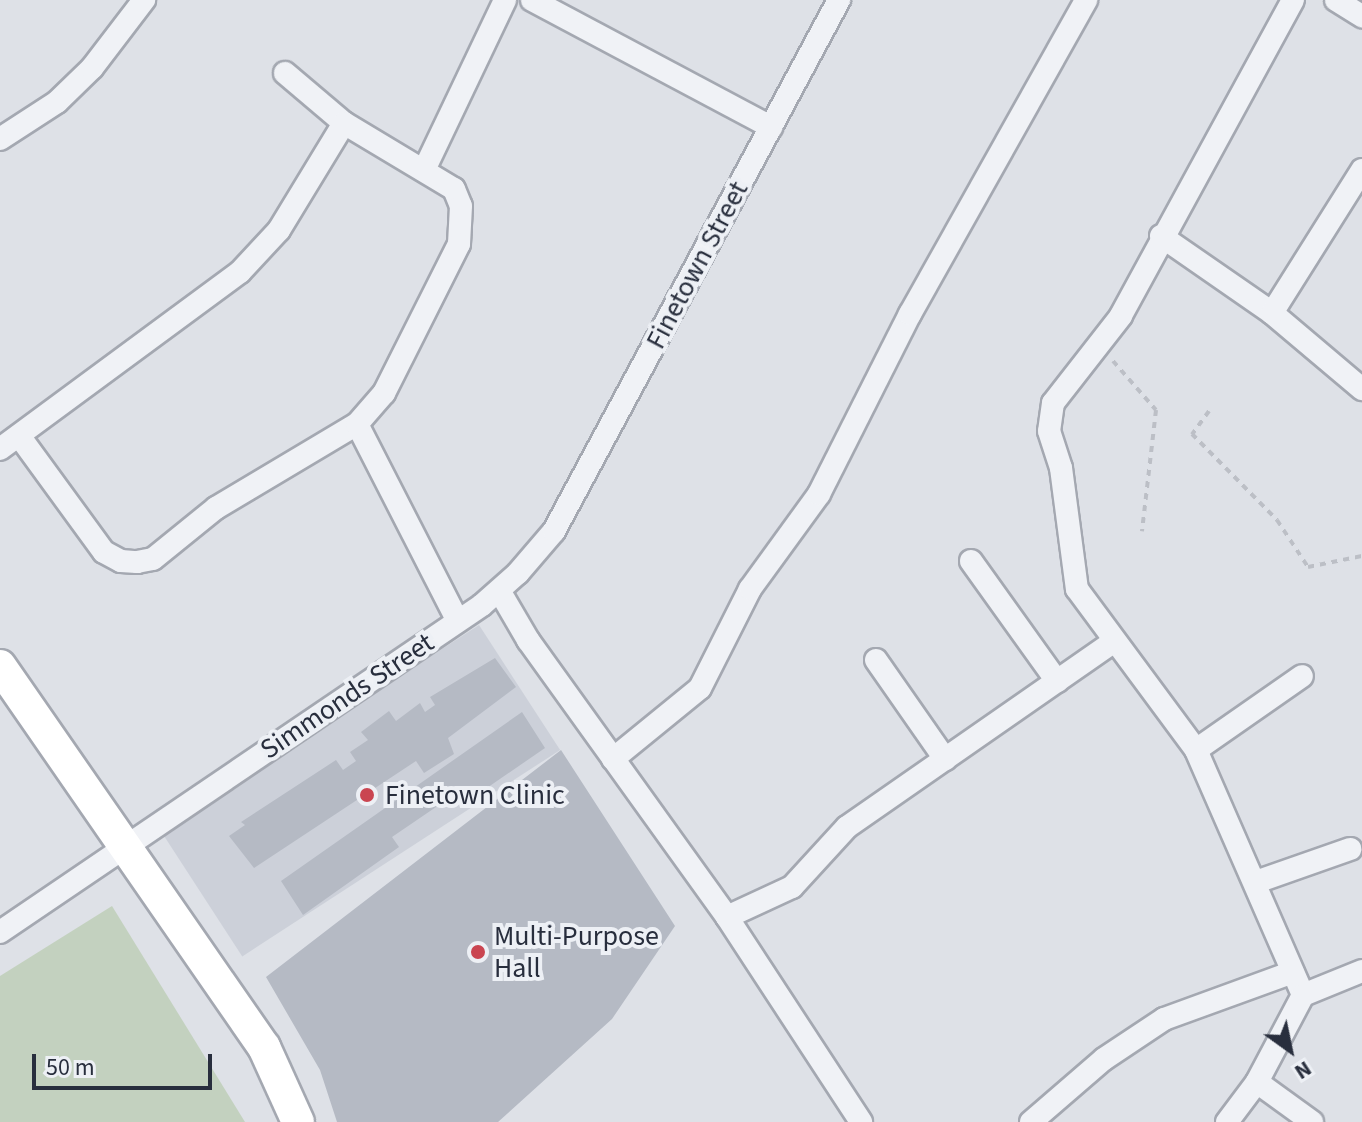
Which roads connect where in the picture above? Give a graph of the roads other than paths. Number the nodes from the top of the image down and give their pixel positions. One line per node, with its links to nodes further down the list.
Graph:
1 (144, 0): 12 (street)
2 (505, 0): 13 (street)
3 (532, 0): 11 (street)
4 (839, 0): 11 (street, Finetown Street)
5 (1086, 0): 31 (street)
6 (1293, 0): 15 (street)
7 (1336, 0): 8 (street)
8 (1362, 16)
9 (285, 73): 10 (street)
10 (344, 123): 13 (street); 19 (street)
11 (771, 127): 21 (street, Finetown Street)
12 (0, 139)
13 (424, 170): 18 (street)
14 (1362, 170): 16 (street)
15 (1161, 236): 16 (street); 25 (street)
16 (1272, 313): 17 (street)
17 (1362, 389)
18 (357, 424): 19 (street); 24 (street)
19 (20, 437): 20 (street)
20 (0, 449)
21 (554, 531): 23 (street, Simmonds Street)
22 (971, 561): 29 (street)
23 (500, 592): 24 (street, Simmonds Street); 31 (street)
24 (458, 621): 33 (street, Simmonds Street)
25 (1113, 642): 29 (street); 30 (street)
26 (876, 660): 32 (street)
27 (0, 666): 33 (street)
28 (1302, 676): 30 (street)
29 (1057, 681): 32 (street)
30 (1196, 750): 35 (street)
31 (613, 759): 36 (street)
32 (945, 759): 36 (street)
33 (125, 845): 37 (street, Simmonds Street); 43 (street)
34 (1350, 849): 35 (street)
35 (1256, 882): 39 (street)
36 (727, 917): 42 (street)
37 (0, 932)
38 (1362, 971): 40 (street)
39 (1293, 972): 40 (street); 44 (street)
40 (1303, 995): 41 (street)
41 (1257, 1082): 45 (street); 46 (street)
42 (851, 1118)
43 (298, 1122)
44 (1031, 1122)
45 (1227, 1122)
46 (1312, 1122)

